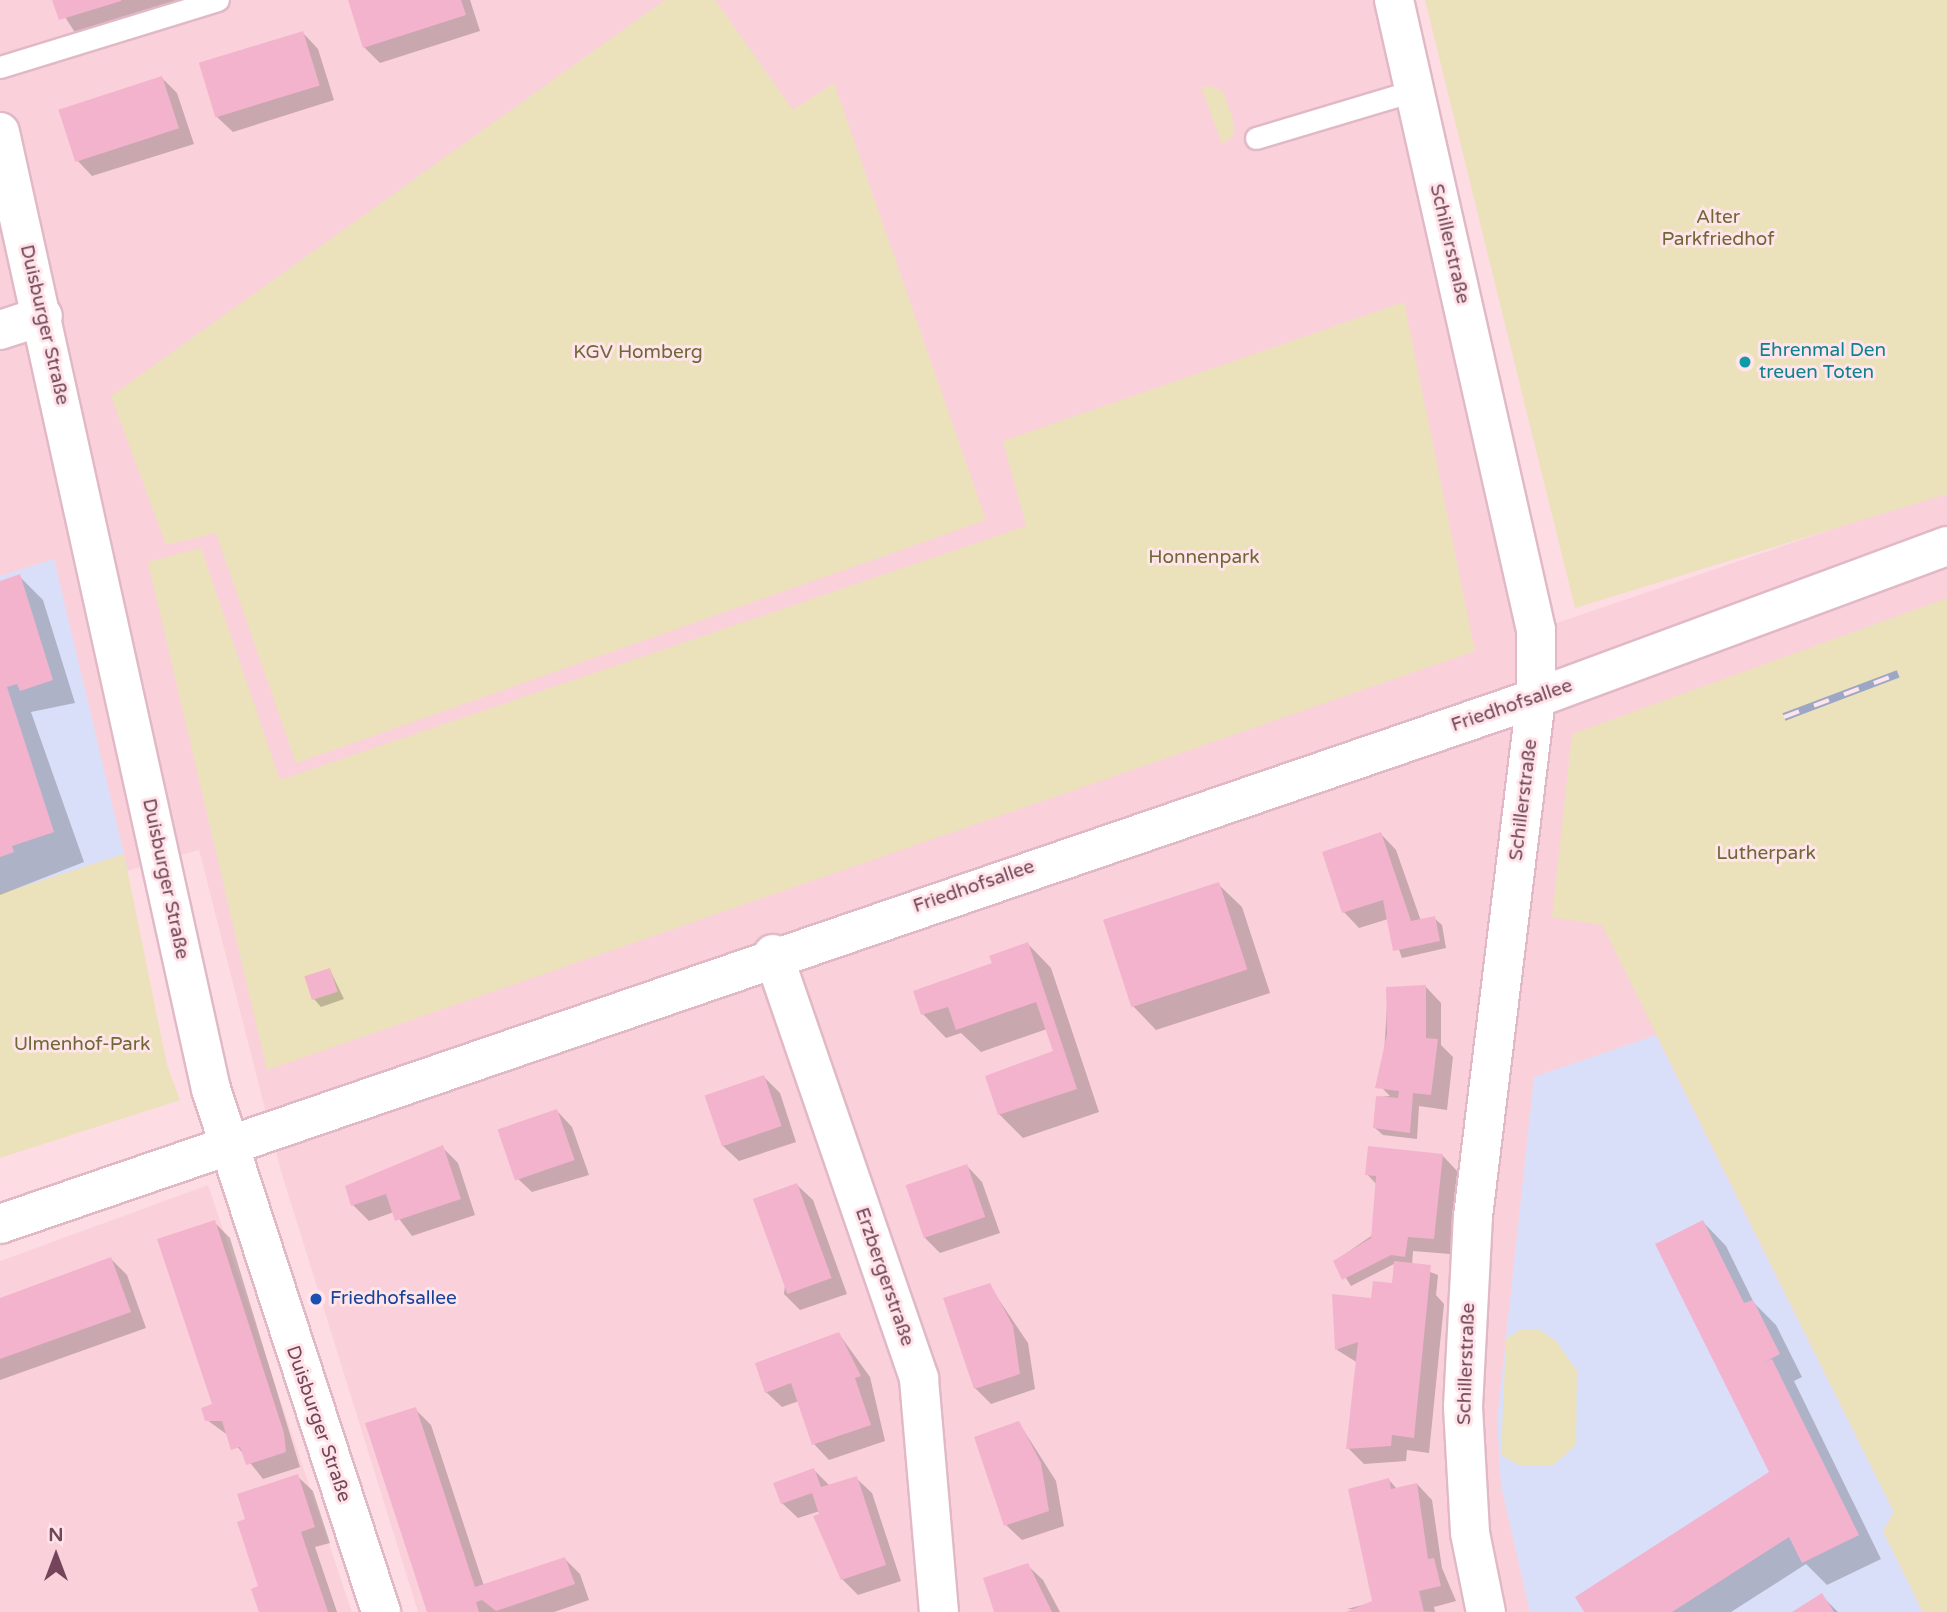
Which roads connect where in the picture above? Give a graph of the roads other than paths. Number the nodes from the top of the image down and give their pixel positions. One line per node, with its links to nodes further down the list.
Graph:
1 (218, 0): 3 (lane)
2 (1394, 0): 4 (street, Schillerstraße)
3 (0, 67)
4 (1413, 91): 6 (lane); 10 (street, Schillerstraße)
5 (0, 132): 7 (street, Duisburger Straße)
6 (1256, 138)
7 (43, 316): 8 (street); 12 (street, Duisburger Straße)
8 (0, 330)
9 (1947, 546): 10 (street, Friedhofsallee)
10 (1536, 698): 11 (street, Friedhofsallee); 16 (street, Schillerstraße)
11 (772, 954): 12 (street, Friedhofsallee); 15 (street, Erzbergerstraße)
12 (225, 1144): 13 (street, Friedhofsallee); 14 (street, Duisburger Straße)
13 (0, 1224)
14 (381, 1612)
15 (939, 1612)
16 (1486, 1612)

